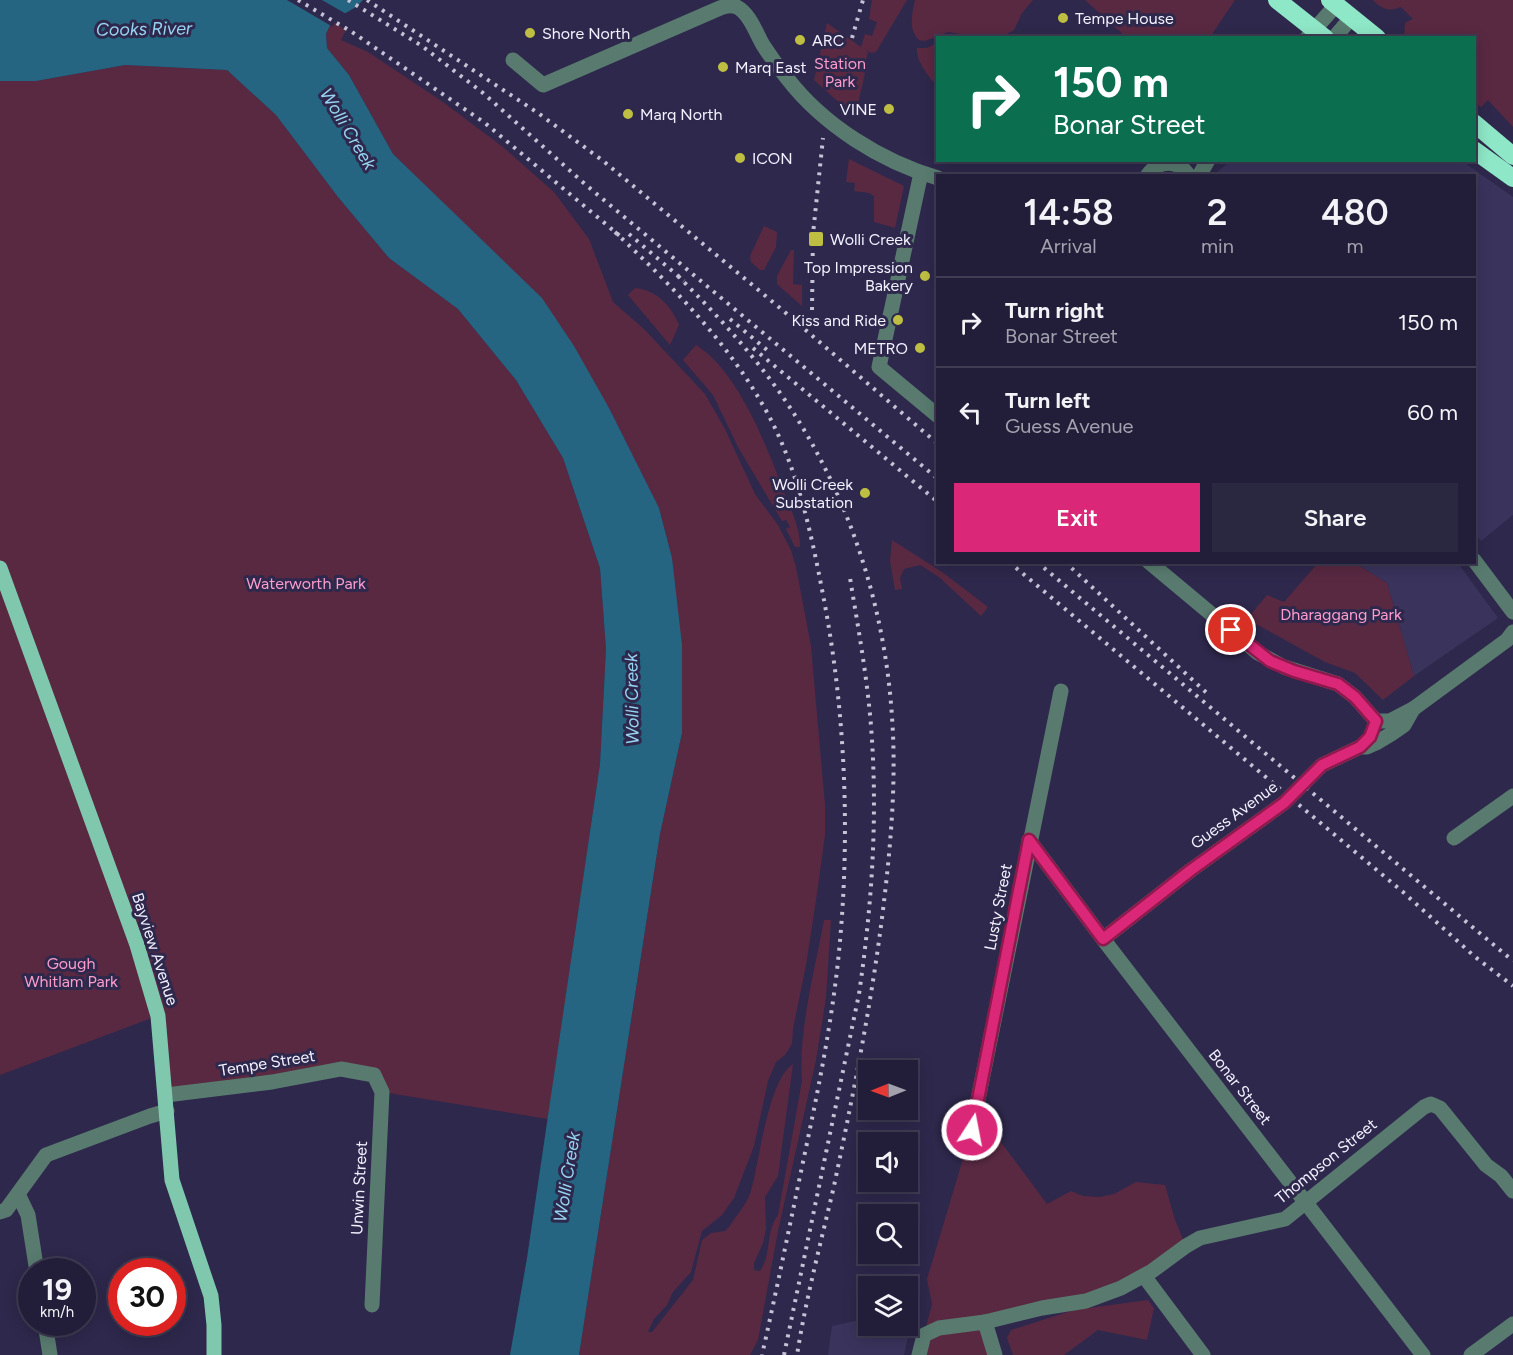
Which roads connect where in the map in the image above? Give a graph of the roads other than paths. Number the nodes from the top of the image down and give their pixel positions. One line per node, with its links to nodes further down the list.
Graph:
1 (1277, 0): 4 (highway)
2 (1333, 2): 3 (highway); 4 (street)
3 (1352, 17): 5 (street); 6 (highway)
4 (1315, 35)
5 (1336, 36)
6 (1375, 36)
7 (513, 60): 12 (street)
8 (1476, 125): 10 (highway)
9 (1476, 151): 16 (highway)
10 (1513, 156)
11 (1172, 162): 13 (street); 14 (street)
12 (921, 173): 15 (street); 17 (street)
13 (1149, 174)
14 (1188, 174)
15 (936, 177)
16 (1513, 178)
17 (936, 414)
18 (1476, 563): 21 (street)
19 (1151, 564): 25 (street)
20 (0, 568): 32 (main road, Bayview Avenue)
21 (1513, 612)
22 (1513, 632): 24 (street, Guess Avenue)
23 (1061, 691): 29 (street, Lusty Street)
24 (1413, 709): 25 (street, Guess Avenue); 26 (street, Guess Avenue)
25 (1376, 721): 26 (street)
26 (1360, 747): 30 (street, Guess Avenue)
27 (1513, 796): 28 (street)
28 (1454, 837)
29 (1029, 840): 30 (street, Bonar Street); 34 (street, Lusty Street)
30 (1103, 939): 37 (street, Bonar Street)
31 (374, 1075): 32 (street, Tempe Street); 41 (street, Unwin Street)
32 (166, 1095): 33 (main road, Bayview Avenue)
33 (167, 1112): 36 (street); 46 (main road, Bayview Avenue)
34 (972, 1130)
35 (1513, 1191): 37 (street, Thompson Street)
36 (18, 1194): 38 (street); 39 (street)
37 (1305, 1201): 40 (street, Thompson Street); 50 (street, Bonar Street)
38 (0, 1212)
39 (35, 1258)
40 (1144, 1276): 42 (street, Thompson Street); 49 (street)
41 (372, 1305)
42 (985, 1322): 47 (street, Thompson Street); 48 (street)
43 (1513, 1324): 51 (street)
44 (47, 1336): 45 (street)
45 (50, 1355)
46 (214, 1355)
47 (919, 1355)
48 (995, 1355)
49 (1203, 1355)
50 (1423, 1355)
51 (1472, 1355)

